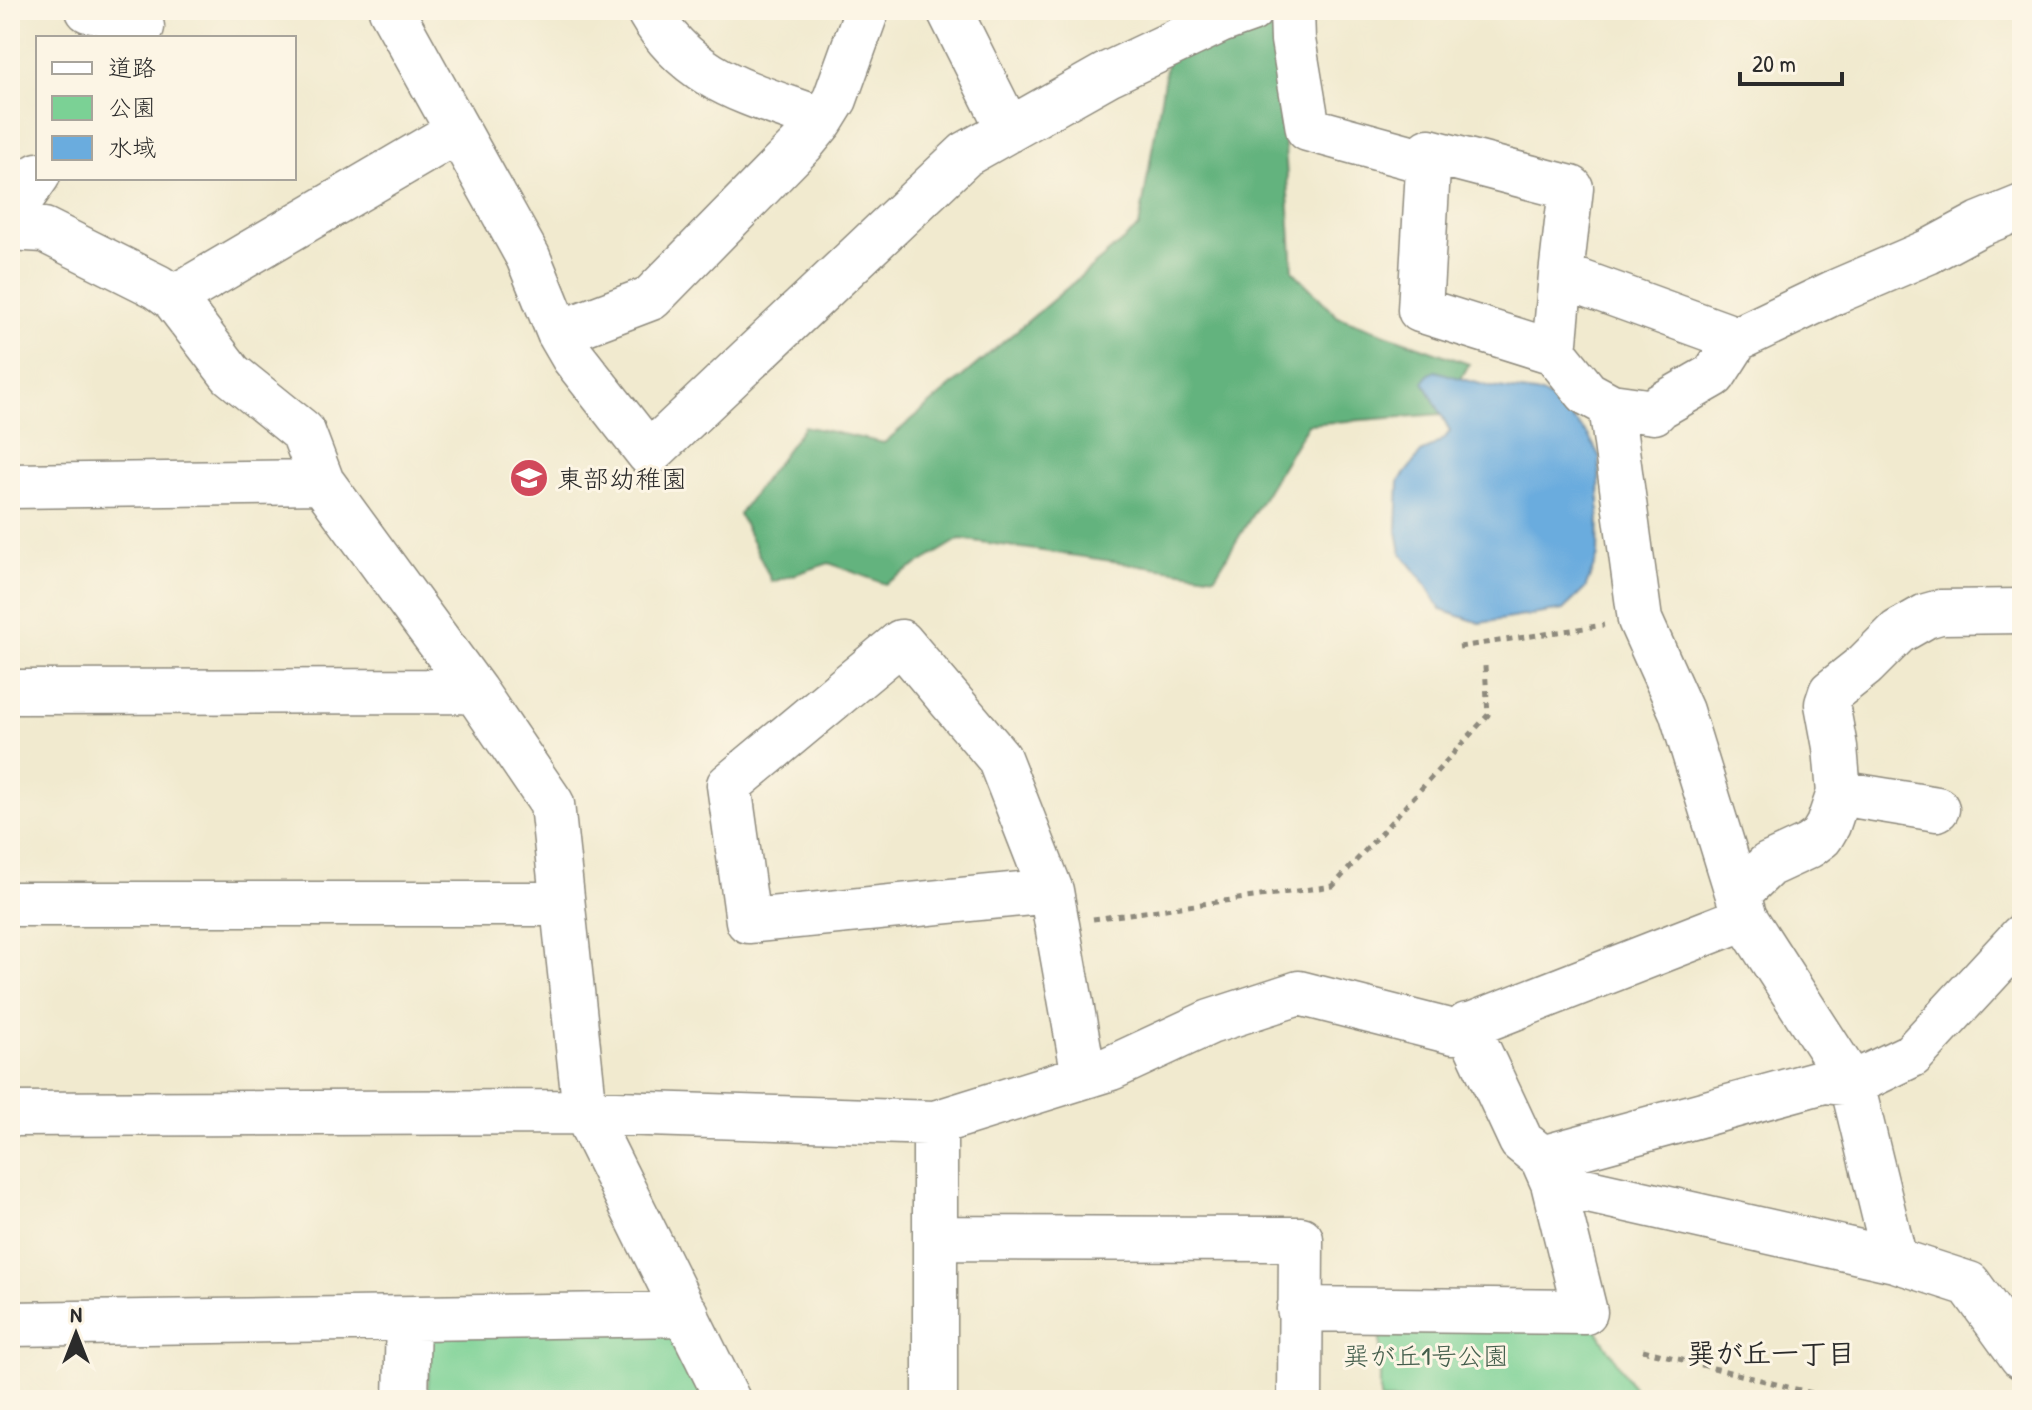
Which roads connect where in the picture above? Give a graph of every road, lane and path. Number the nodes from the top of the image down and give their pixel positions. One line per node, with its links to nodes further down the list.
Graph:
1 (88, 10): 8 (street)
2 (391, 10): 12 (street)
3 (648, 10): 10 (street)
4 (867, 10): 10 (street)
5 (949, 10): 11 (street)
6 (1251, 10): 9 (street)
7 (1292, 10): 13 (street)
8 (143, 25)
9 (1164, 27): 11 (street)
10 (822, 120): 20 (street)
11 (1009, 130): 20 (street)
12 (458, 131): 19 (street); 20 (street)
13 (1428, 162): 18 (street); 22 (street)
14 (36, 178): 16 (street)
15 (2022, 207): 21 (street)
16 (10, 215)
17 (10, 228): 19 (street)
18 (1561, 275): 21 (street); 22 (street)
19 (173, 298): 24 (street)
20 (559, 333)
21 (1737, 339): 23 (street)
22 (1554, 352): 23 (street)
23 (1611, 406): 27 (street)
24 (322, 482): 25 (street); 30 (street)
25 (10, 486)
26 (2022, 611): 32 (street)
27 (1640, 620): 28 (path); 36 (street)
28 (1459, 647)
29 (1485, 666): 37 (path)
30 (475, 691): 31 (street); 35 (street)
31 (10, 692)
32 (1839, 793): 33 (street); 36 (street)
33 (1937, 809)
34 (10, 904): 35 (street)
35 (561, 904): 42 (street)
36 (1742, 906): 39 (street); 41 (street)
37 (1054, 908): 37 (street); 40 (street)
38 (2022, 936): 41 (street)
39 (1467, 1025): 40 (street); 45 (street)
40 (1084, 1076): 44 (street)
41 (1852, 1084): 45 (street); 47 (street)
42 (585, 1112): 43 (street); 44 (street); 49 (street)
43 (10, 1114)
44 (935, 1123): 46 (street)
45 (1548, 1171): 47 (street); 48 (street)
46 (935, 1238): 48 (street); 56 (street)
47 (1895, 1260): 53 (street)
48 (1299, 1309): 57 (street)
49 (687, 1314): 50 (street); 55 (street)
50 (408, 1319): 51 (street); 54 (street)
51 (10, 1324)
52 (1643, 1350): 58 (path)
53 (2022, 1357)
54 (406, 1400)
55 (728, 1400)
56 (935, 1400)
57 (1300, 1400)
58 (1839, 1400)

